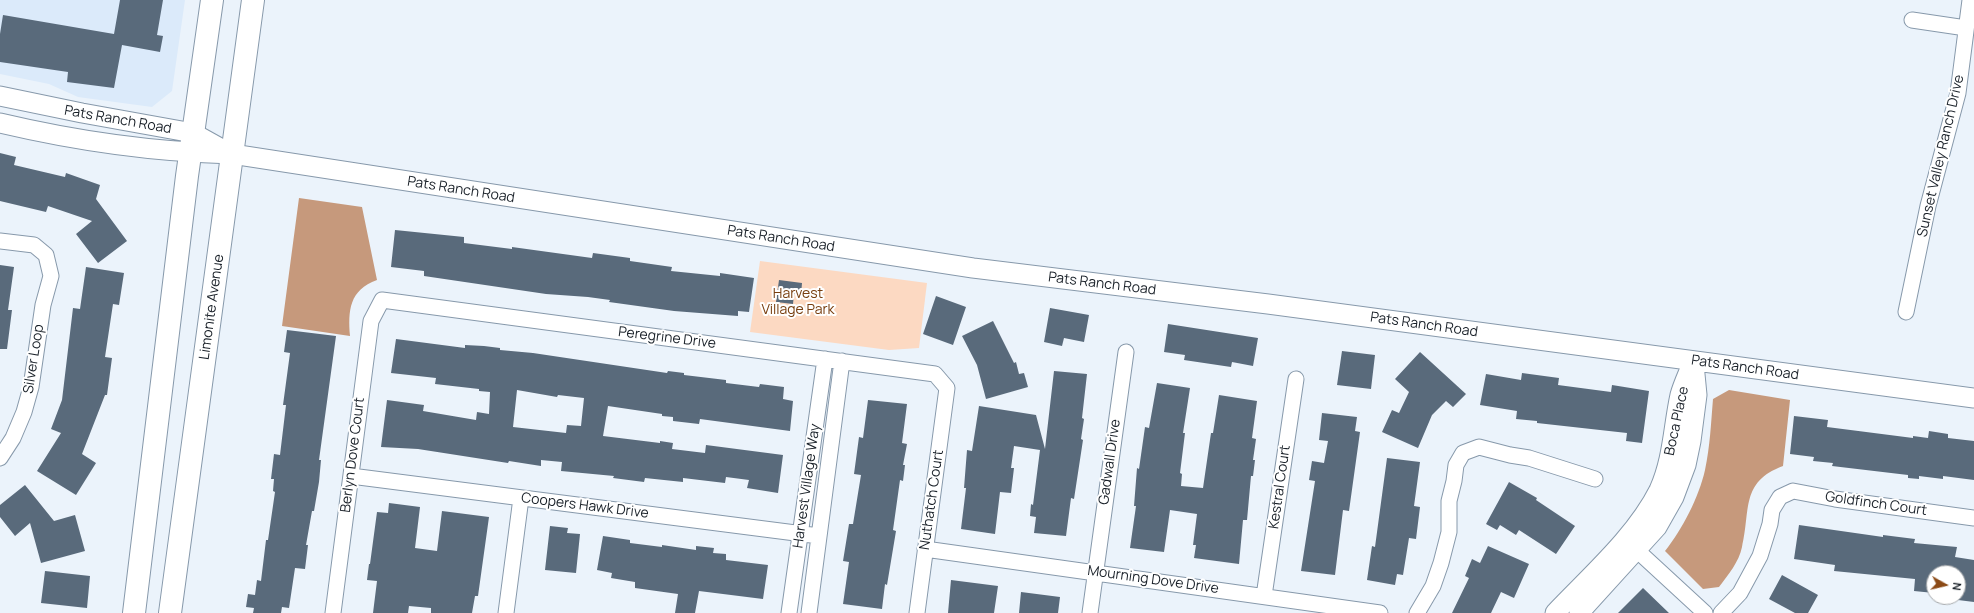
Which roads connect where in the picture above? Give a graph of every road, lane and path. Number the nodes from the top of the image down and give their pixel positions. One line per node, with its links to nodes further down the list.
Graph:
1 (212, 0): 8 (main road)
2 (253, 0): 9 (main road, Limonite Avenue)
3 (1970, 0): 5 (street, Sunset Valley Ranch Drive)
4 (1912, 20): 5 (street)
5 (1968, 36): 12 (street, Sunset Valley Ranch Drive)
6 (0, 96): 8 (street, Pats Ranch Road)
7 (0, 123): 8 (street, Pats Ranch Road)
8 (192, 143): 9 (street, Pats Ranch Road); 31 (main road)
9 (232, 154): 16 (street, Pats Ranch Road); 32 (main road, Limonite Avenue)
10 (0, 241): 20 (street, Silver Loop)
11 (382, 300): 14 (street, Peregrine Drive); 21 (street, Berlyn Dove Court)
12 (1906, 312)
13 (1126, 352): 29 (street, Gadwall Drive)
14 (825, 358): 15 (street, Peregrine Drive); 25 (street, Harvest Village Way)
15 (842, 361): 18 (street, Peregrine Drive); 26 (street, Harvest Village Way)
16 (1694, 361): 19 (street, Pats Ranch Road); 27 (street, Boca Place)
17 (1296, 379): 30 (street, Kestral Court)
18 (947, 388): 28 (street, Nuthatch Court)
19 (1974, 398)
20 (0, 458)
21 (351, 476): 23 (street, Coopers Hawk Drive); 33 (street, Berlyn Dove Court)
22 (1595, 479): 40 (street)
23 (521, 498): 25 (street, Coopers Hawk Drive); 34 (street)
24 (1974, 518): 44 (street, Goldfinch Court)
25 (801, 533): 26 (street, Coopers Hawk Drive); 35 (street, Harvest Village Way)
26 (819, 536): 36 (street, Harvest Village Way)
27 (1631, 545): 41 (street, Boca Place); 42 (street, Boca Place); 43 (street)
28 (925, 549): 29 (street, Mourning Dove Drive); 37 (street, Nuthatch Court)
29 (1095, 572): 30 (street, Mourning Dove Drive); 38 (street, Gadwall Drive)
30 (1264, 596): 39 (street, Mourning Dove Drive)
31 (134, 613)
32 (170, 613)
33 (333, 613)
34 (506, 613)
35 (789, 613)
36 (809, 613)
37 (916, 613)
38 (1090, 613)
39 (1380, 613)
40 (1417, 613)
41 (1555, 613)
42 (1579, 613)
43 (1705, 613)
44 (1721, 613)

